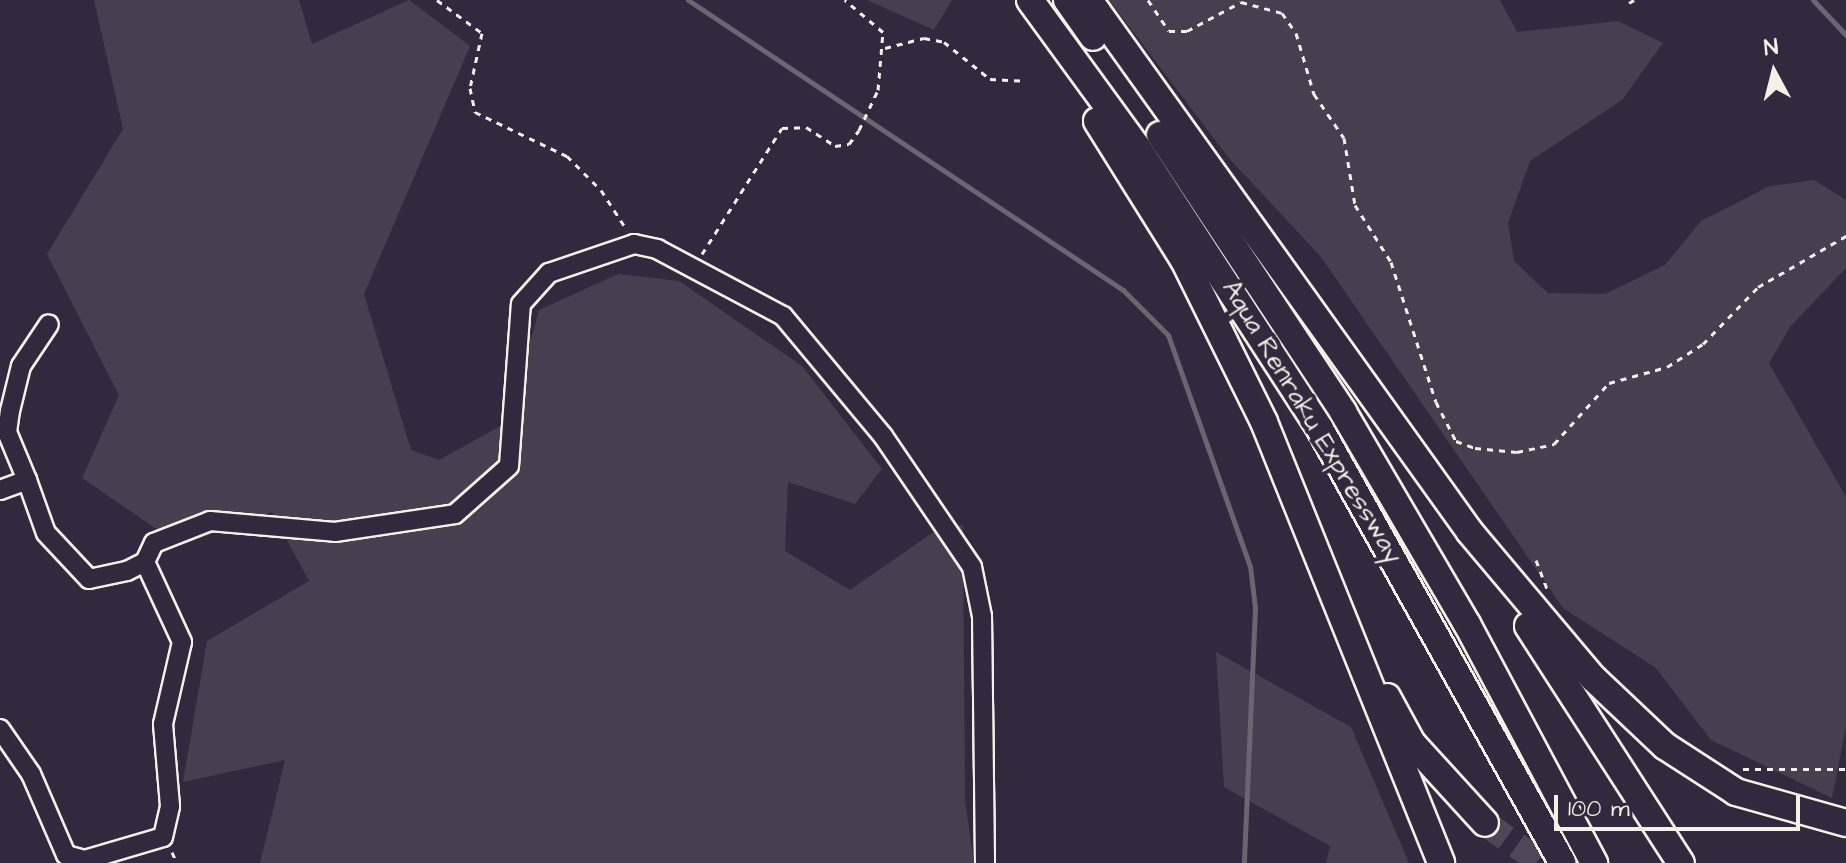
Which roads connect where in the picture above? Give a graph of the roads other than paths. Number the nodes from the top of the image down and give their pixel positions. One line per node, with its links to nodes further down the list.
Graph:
1 (1067, 0): 16 (highway, Aqua Renraku Expressway)
2 (1089, 0): 7 (highway)
3 (1026, 2): 9 (highway); 15 (highway, Aqua Renraku Expressway)
4 (49, 324): 5 (street)
5 (27, 480): 6 (street); 8 (street)
6 (0, 490)
7 (1470, 532): 12 (highway); 17 (highway)
8 (145, 562): 10 (street); 13 (street)
9 (1331, 595): 11 (highway); 14 (highway)
10 (0, 729)
11 (1485, 823)
12 (1846, 823)
13 (985, 863)
14 (1441, 863)
15 (1563, 863)
16 (1594, 863)
17 (1681, 863)

